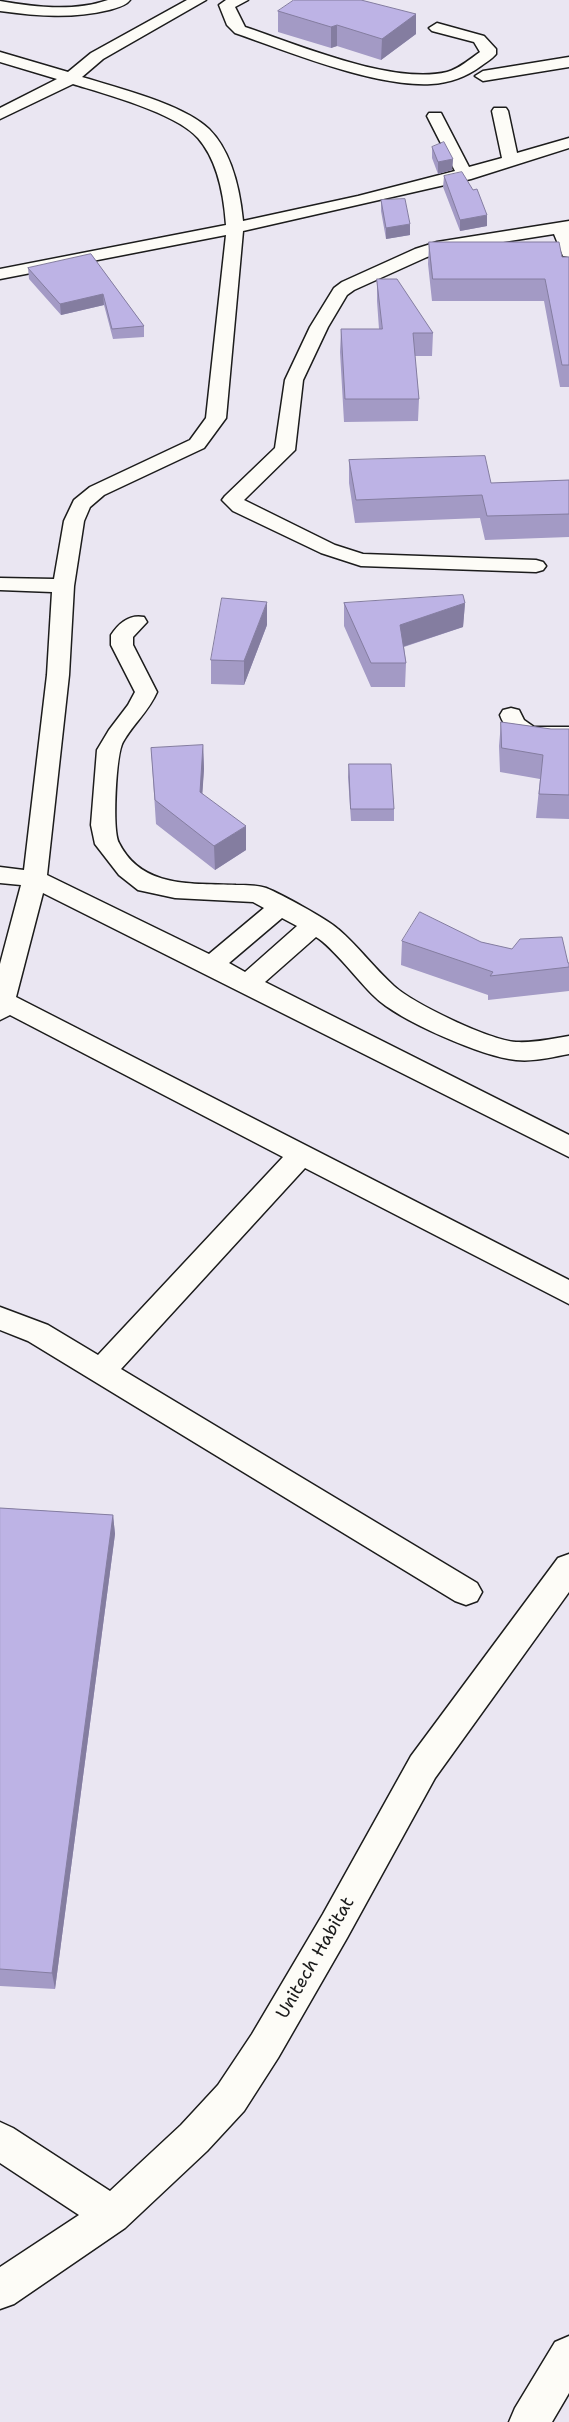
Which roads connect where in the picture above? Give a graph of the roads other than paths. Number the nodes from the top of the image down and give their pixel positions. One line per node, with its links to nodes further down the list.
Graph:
1 (122, 0): 4 (street)
2 (198, 0): 9 (street)
3 (240, 0): 5 (street)
4 (0, 6)
5 (437, 28)
6 (0, 56): 9 (street)
7 (569, 62): 8 (street)
8 (483, 76)
9 (70, 79): 11 (street); 17 (street)
10 (500, 111): 14 (street)
11 (0, 114)
12 (435, 116): 15 (street)
13 (569, 144): 14 (street)
14 (511, 162): 15 (street)
15 (466, 175): 17 (street)
16 (565, 227): 18 (street); 20 (street)
17 (234, 229): 19 (street); 22 (street)
18 (569, 252)
19 (0, 274)
20 (536, 566)
21 (0, 584): 22 (street)
22 (64, 586): 27 (street)
23 (136, 622): 28 (street)
24 (511, 715): 25 (street)
25 (569, 734)
26 (0, 875): 27 (street)
27 (36, 879): 30 (street); 32 (street)
28 (280, 906): 29 (street); 30 (street)
29 (315, 924): 31 (street); 33 (street)
30 (211, 965): 31 (street)
31 (247, 984): 34 (street)
32 (1, 1006): 35 (street)
33 (569, 1045)
34 (569, 1147)
35 (301, 1154): 36 (street); 38 (street)
36 (569, 1293)
37 (0, 1318): 38 (street)
38 (100, 1371): 40 (street)
39 (569, 1567): 42 (street, Unitech Habitat)
40 (466, 1592)
41 (0, 2141): 42 (street)
42 (112, 2215): 43 (street, Unitech Habitat)
43 (0, 2290)
44 (569, 2356): 45 (street)
45 (529, 2422)

